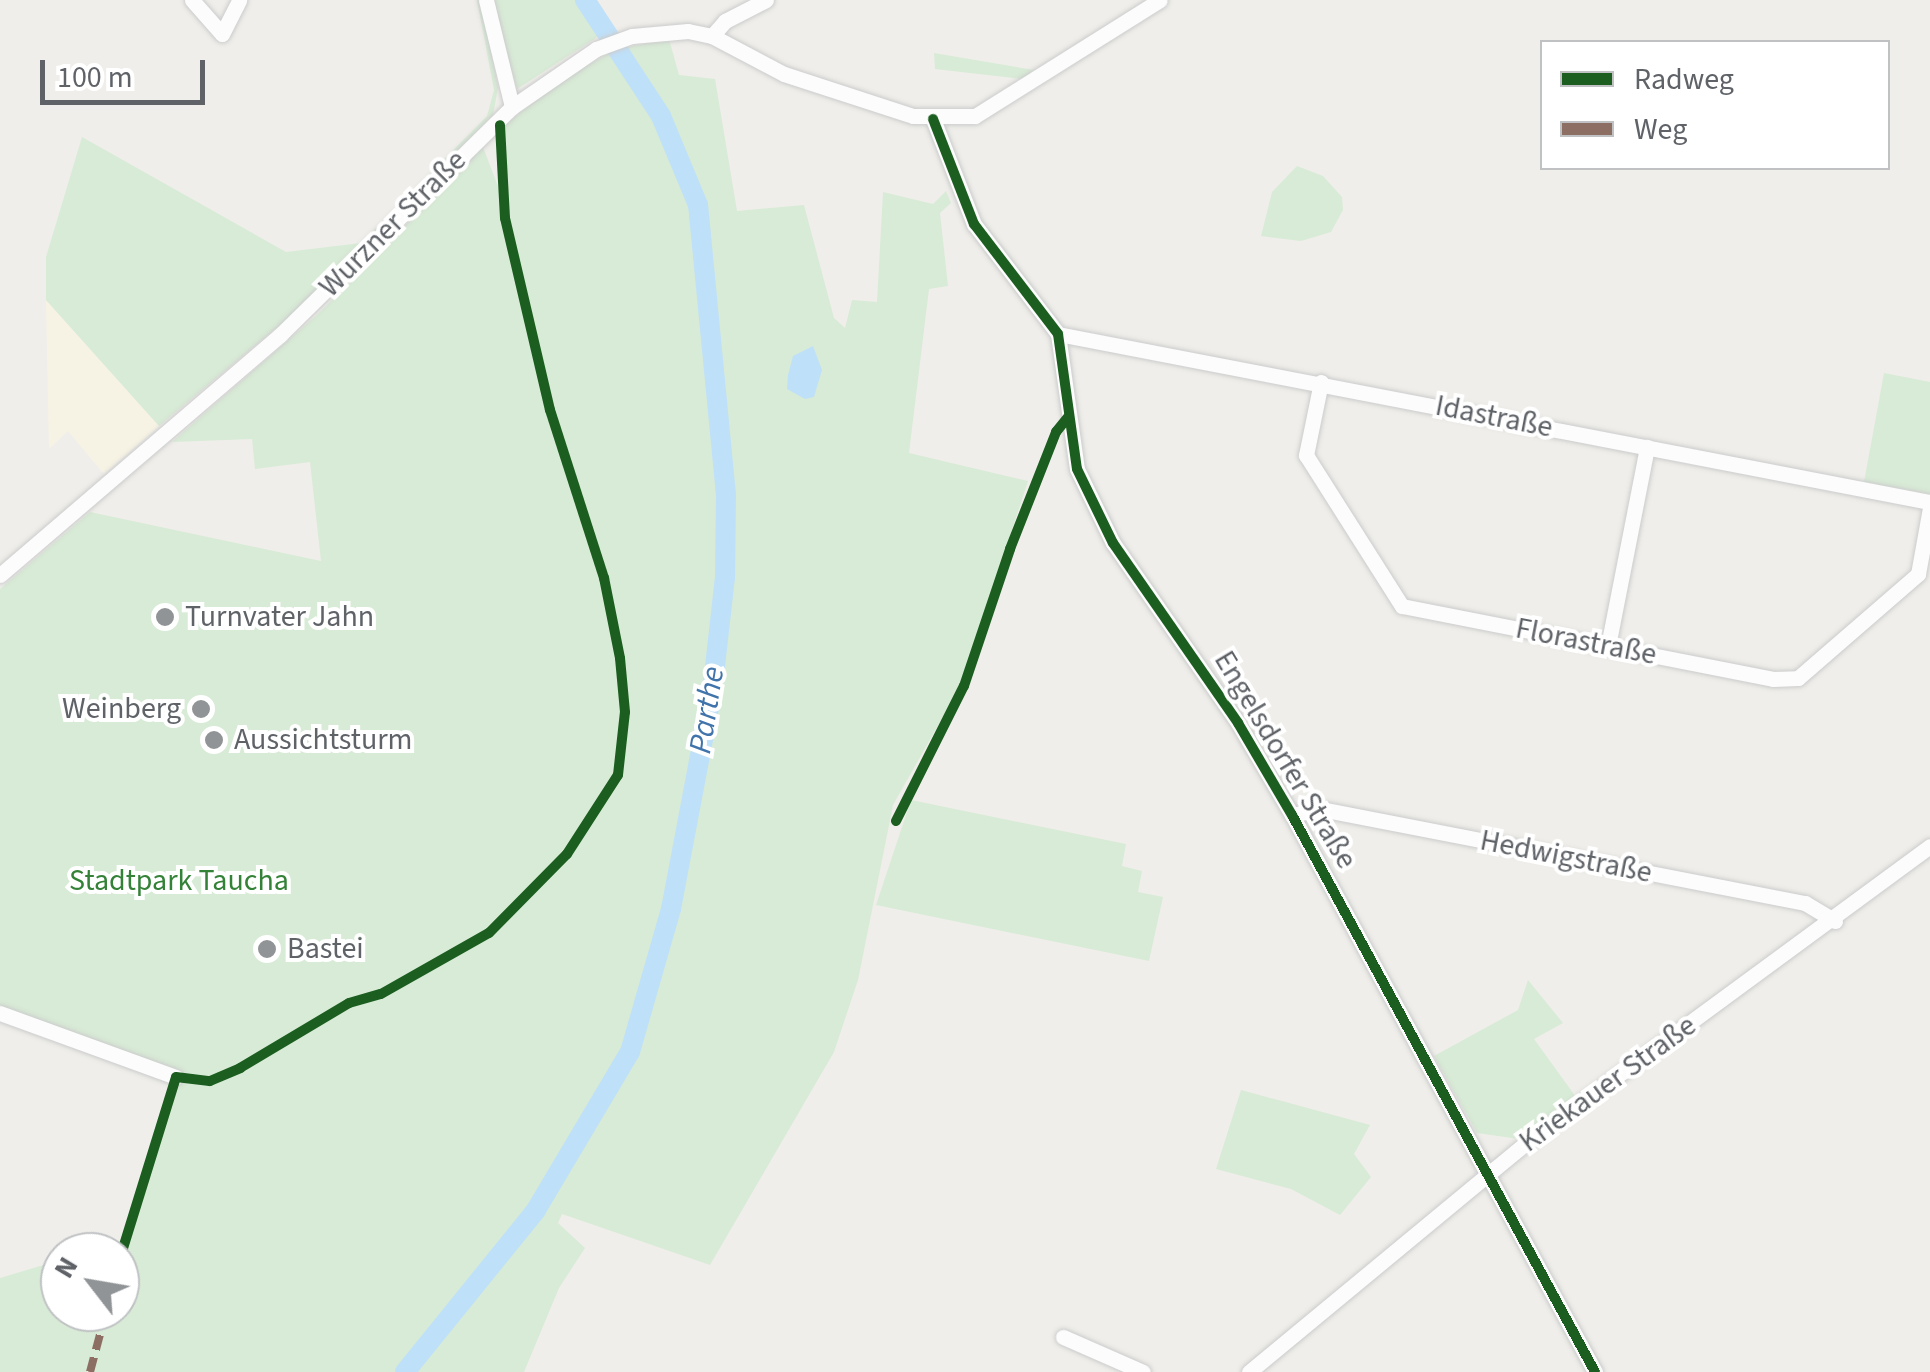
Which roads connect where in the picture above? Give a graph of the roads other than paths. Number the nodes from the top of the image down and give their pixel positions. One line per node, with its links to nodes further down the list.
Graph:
1 (192, 0): 2 (street)
2 (239, 0)
3 (486, 0): 7 (street)
4 (766, 0): 6 (street)
5 (1160, 0): 8 (street, Wurzner Straße)
6 (712, 36): 7 (street, Wurzner Straße); 8 (street, Wurzner Straße)
7 (512, 106): 13 (street, Wurzner Straße)
8 (933, 119): 9 (street, Engelsdorfer Straße)
9 (1058, 334): 10 (street, Idastraße); 15 (street, Engelsdorfer Straße)
10 (1321, 382): 11 (street, Idastraße); 14 (street, Florastraße)
11 (1647, 447): 12 (street, Idastraße); 14 (street)
12 (1930, 505): 14 (street, Florastraße)
13 (0, 575)
14 (1608, 646)
15 (1292, 815): 17 (street, Hedwigstraße); 20 (street, Engelsdorfer Straße)
16 (1930, 846): 17 (street, Kriekauer Straße)
17 (1834, 922): 20 (street, Kriekauer Straße)
18 (0, 1013): 19 (street)
19 (176, 1078)
20 (1484, 1178): 23 (street, Kriekauer Straße); 24 (street, Engelsdorfer Straße)
21 (1064, 1337): 22 (street)
22 (1142, 1372)
23 (1249, 1372)
24 (1595, 1372)

